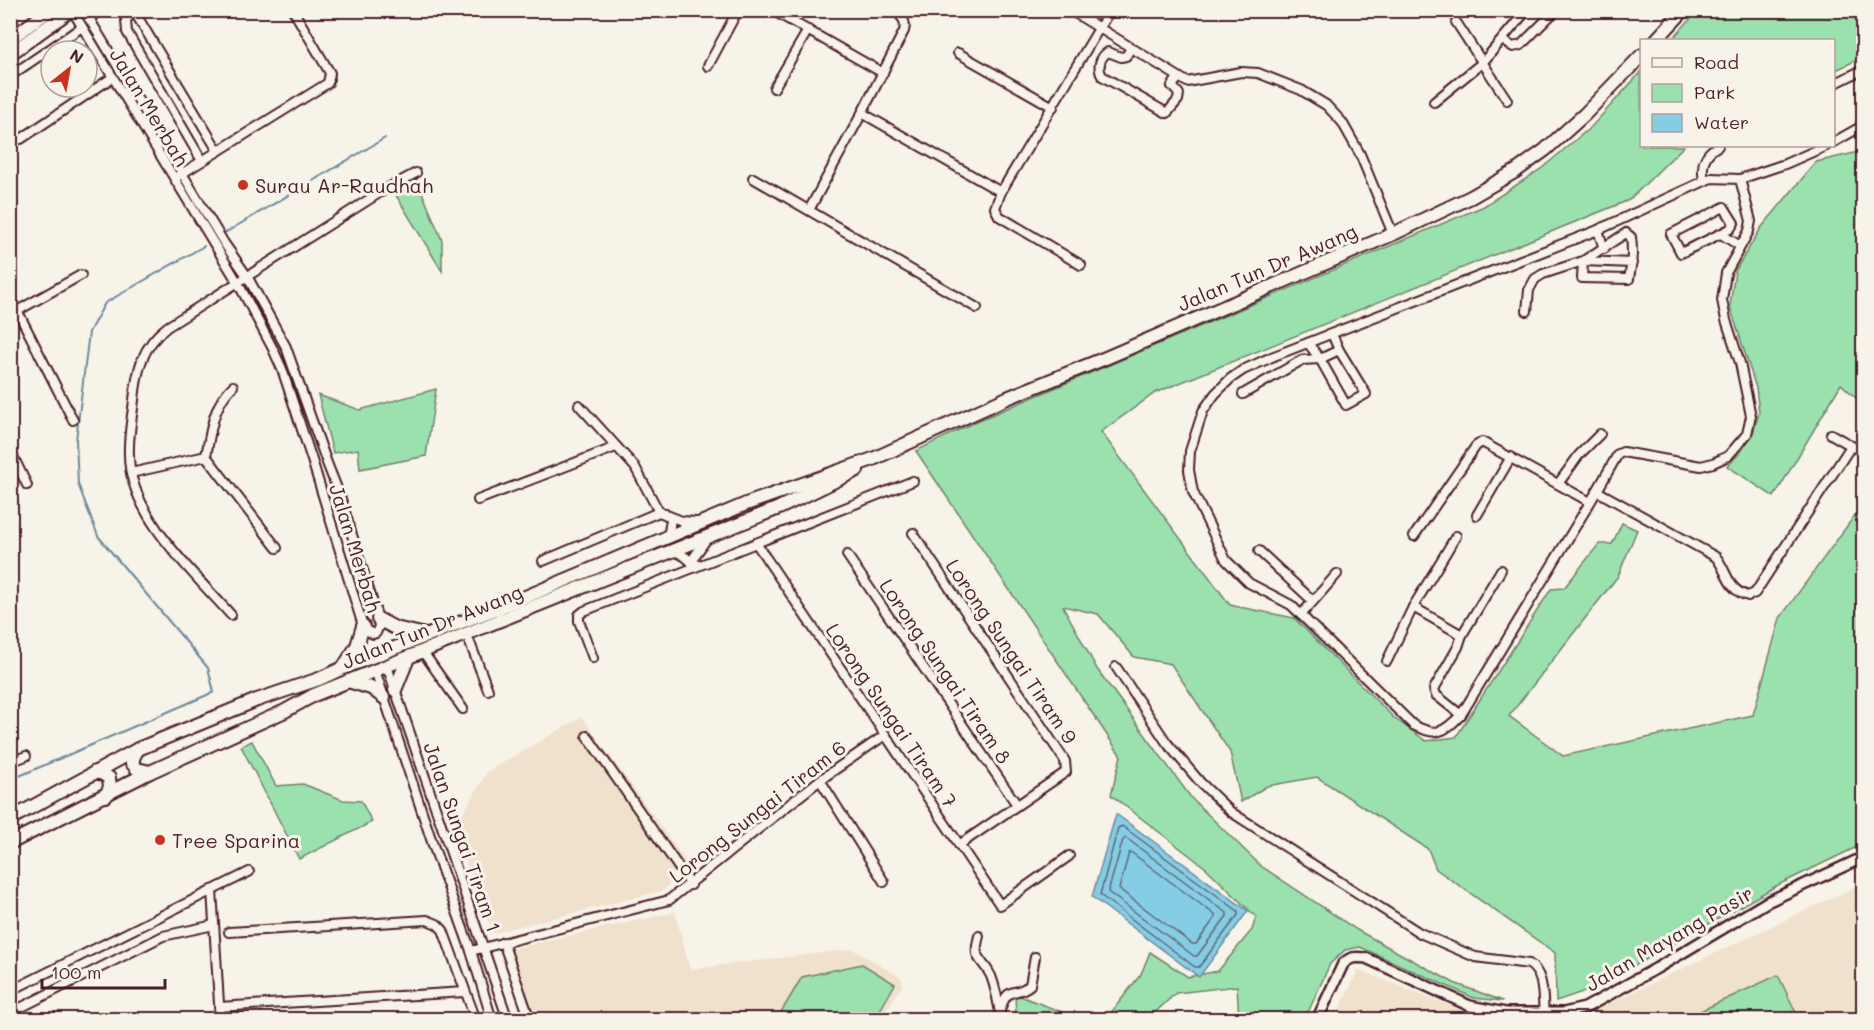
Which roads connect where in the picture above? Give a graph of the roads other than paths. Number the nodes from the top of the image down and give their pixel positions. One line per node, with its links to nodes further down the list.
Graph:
1 (50, 10): 22 (main road)
2 (71, 10): 19 (street, Jalan Merbah); 27 (main road)
3 (84, 10): 16 (street, Jalan Merbah)
4 (100, 10): 16 (street)
5 (293, 10): 47 (street)
6 (738, 10): 30 (street)
7 (772, 10): 17 (street)
8 (797, 10): 17 (street)
9 (894, 10): 32 (street)
10 (1070, 10): 20 (street)
11 (1110, 10): 20 (street)
12 (1527, 10): 24 (street)
13 (1556, 10): 24 (street)
14 (1684, 10): 23 (main road)
15 (134, 11): 47 (street); 48 (street)
16 (89, 19): 50 (street, Jalan Merbah)
17 (792, 21): 21 (street)
18 (1456, 22): 29 (street)
19 (82, 27): 33 (street); 34 (street, Jalan Merbah)
20 (1100, 28): 25 (street); 40 (street)
21 (808, 30): 32 (street); 37 (street)
22 (10, 39)
23 (1657, 39)
24 (1502, 40): 29 (street)
25 (1131, 48): 35 (street); 35 (street)
26 (958, 53): 40 (street)
27 (10, 54)
28 (1640, 56): 59 (main road, Jalan Tun Dr Awang)
29 (1483, 62): 38 (street); 39 (street)
30 (708, 66)
31 (1862, 70): 36 (street)
32 (883, 73): 41 (street)
33 (10, 76)
34 (113, 77): 43 (street); 51 (street, Jalan Merbah)
35 (1178, 78): 59 (street)
36 (1835, 83)
37 (774, 88)
38 (1507, 100)
39 (1434, 102)
40 (1053, 106): 55 (street)
41 (862, 113): 55 (street); 56 (street)
42 (1863, 126): 44 (street)
43 (10, 139)
44 (1835, 141)
45 (1716, 147): 54 (street)
46 (1824, 147): 53 (street)
47 (218, 151): 48 (street)
48 (202, 161): 50 (street)
49 (416, 173): 68 (street)
50 (182, 174): 51 (street); 68 (street, Jalan Merbah)
51 (174, 178): 69 (street, Jalan Merbah)
52 (753, 178): 56 (street)
53 (1740, 179): 54 (street); 62 (street)
54 (1704, 181): 57 (street)
55 (1001, 192): 66 (street)
56 (809, 210): 70 (street)
57 (1611, 224): 58 (street); 61 (street)
58 (1598, 230): 63 (street); 73 (street)
59 (1393, 234): 89 (main road, Jalan Tun Dr Awang)
60 (1720, 234): 60 (street); 62 (street)
61 (1618, 239): 63 (street); 65 (street)
62 (1740, 246): 94 (street)
63 (1604, 249): 64 (street)
64 (1583, 261): 65 (street); 65 (street); 71 (street)
65 (1632, 263)
66 (1081, 266)
67 (81, 274): 72 (street)
68 (247, 276): 69 (street); 118 (street, Jalan Merbah)
69 (238, 283): 90 (street); 119 (street, Jalan Merbah)
70 (977, 308)
71 (1527, 311)
72 (14, 313): 80 (street)
73 (1332, 334): 74 (street); 75 (street)
74 (1308, 343): 76 (street); 117 (street)
75 (1339, 350): 76 (street); 76 (street)
76 (1320, 359): 78 (street)
77 (233, 386): 87 (street)
78 (1243, 394)
79 (579, 405): 84 (street)
80 (73, 420)
81 (1600, 434): 92 (street)
82 (1831, 434): 83 (street)
83 (1851, 446): 86 (street); 94 (street)
84 (616, 447): 95 (street); 97 (street)
85 (10, 450): 93 (street)
86 (1863, 453)
87 (206, 456): 90 (street); 106 (street)
88 (1511, 457): 92 (street); 98 (street); 102 (street)
89 (873, 459): 99 (main road, Jalan Tun Dr Awang); 101 (main road, Jalan Tun Dr Awang)
90 (131, 473): 116 (street)
91 (913, 481): 105 (street)
92 (1558, 484): 96 (street)
93 (27, 485)
94 (1598, 490): 96 (street)
95 (478, 500)
96 (1590, 502): 136 (street)
97 (663, 513): 99 (street); 104 (street); 110 (street)
98 (1477, 515)
99 (700, 522): 104 (main road, Jalan Tun Dr Awang)
100 (913, 533): 146 (street, Lorong Sungai Tiram 9)
101 (709, 536): 107 (main road, Jalan Tun Dr Awang); 111 (street)
102 (1414, 536)
103 (1456, 536): 115 (street)
104 (664, 537): 120 (main road, Jalan Tun Dr Awang)
105 (756, 543): 111 (street); 137 (street, Lorong Sungai Tiram 7)
106 (277, 548)
107 (670, 550): 111 (street); 121 (main road, Jalan Tun Dr Awang)
108 (1259, 551): 114 (street)
109 (847, 555): 146 (street, Lorong Sungai Tiram 8)
110 (543, 561)
111 (695, 567): 125 (street)
112 (1501, 570): 122 (street)
113 (1337, 574): 114 (street)
114 (1313, 601): 117 (street)
115 (1413, 607): 122 (street); 126 (street)
116 (231, 615)
117 (1301, 615): 136 (street)
118 (378, 619): 119 (street, Jalan Merbah); 120 (main road)
119 (363, 626): 129 (main road)
120 (426, 635): 129 (main road, Jalan Tun Dr Awang)
121 (467, 635): 123 (main road, Jalan Tun Dr Awang); 133 (street)
122 (1462, 635): 136 (street)
123 (423, 652): 124 (main road, Jalan Tun Dr Awang); 135 (street)
124 (408, 658): 127 (main road, Jalan Tun Dr Awang); 132 (main road)
125 (593, 658)
126 (1387, 661)
127 (387, 666): 130 (main road, Jalan Tun Dr Awang); 132 (street, Jalan Sungai Tiram 1)
128 (1116, 667): 167 (street)
129 (343, 668): 139 (main road, Jalan Tun Dr Awang)
130 (375, 670): 131 (main road, Jalan Tun Dr Awang); 134 (street, Jalan Sungai Tiram 1)
131 (348, 681): 134 (main road); 143 (main road, Jalan Tun Dr Awang)
132 (395, 690): 160 (street, Jalan Sungai Tiram 1)
133 (488, 690)
134 (383, 697): 161 (street, Jalan Sungai Tiram 1)
135 (463, 709)
136 (1461, 715)
137 (885, 735): 144 (street, Lorong Sungai Tiram 6); 149 (street, Lorong Sungai Tiram 7)
138 (587, 736): 154 (street)
139 (138, 749): 142 (main road, Jalan Tun Dr Awang); 143 (main road)
140 (26, 756): 141 (street)
141 (10, 762)
142 (95, 772): 145 (main road); 147 (main road, Jalan Tun Dr Awang)
143 (150, 772): 145 (main road, Jalan Tun Dr Awang)
144 (820, 780): 153 (street); 154 (street, Lorong Sungai Tiram 6)
145 (106, 796): 148 (main road, Jalan Tun Dr Awang)
146 (1017, 805): 149 (street, Lorong Sungai Tiram 9)
147 (10, 819)
148 (10, 843)
149 (959, 845): 150 (street, Lorong Sungai Tiram 7)
150 (1069, 856)
151 (1863, 857): 167 (street, Jalan Mayang Pasir)
152 (249, 872): 155 (street)
153 (884, 882)
154 (691, 885): 159 (street, Lorong Sungai Tiram 6)
155 (212, 890): 156 (street); 163 (street)
156 (214, 925): 165 (street); 166 (street)
157 (229, 932): 164 (street)
158 (979, 936): 168 (street)
159 (503, 942): 160 (street, Lorong Sungai Tiram 6); 174 (street)
160 (483, 946): 161 (street, Lorong Sungai Tiram 6); 173 (street, Jalan Sungai Tiram 1)
161 (471, 951): 172 (street, Jalan Sungai Tiram 1)
162 (1035, 957): 168 (street)
163 (10, 991)
164 (465, 992): 165 (street); 171 (street)
165 (219, 1007): 170 (street)
166 (11, 1013): 169 (street)
167 (1544, 1014): 175 (street, Jalan Mayang Pasir)
168 (1000, 1016)
169 (14, 1020)
170 (220, 1020)
171 (476, 1020)
172 (492, 1020)
173 (508, 1020)
174 (530, 1020)
175 (1317, 1020)

